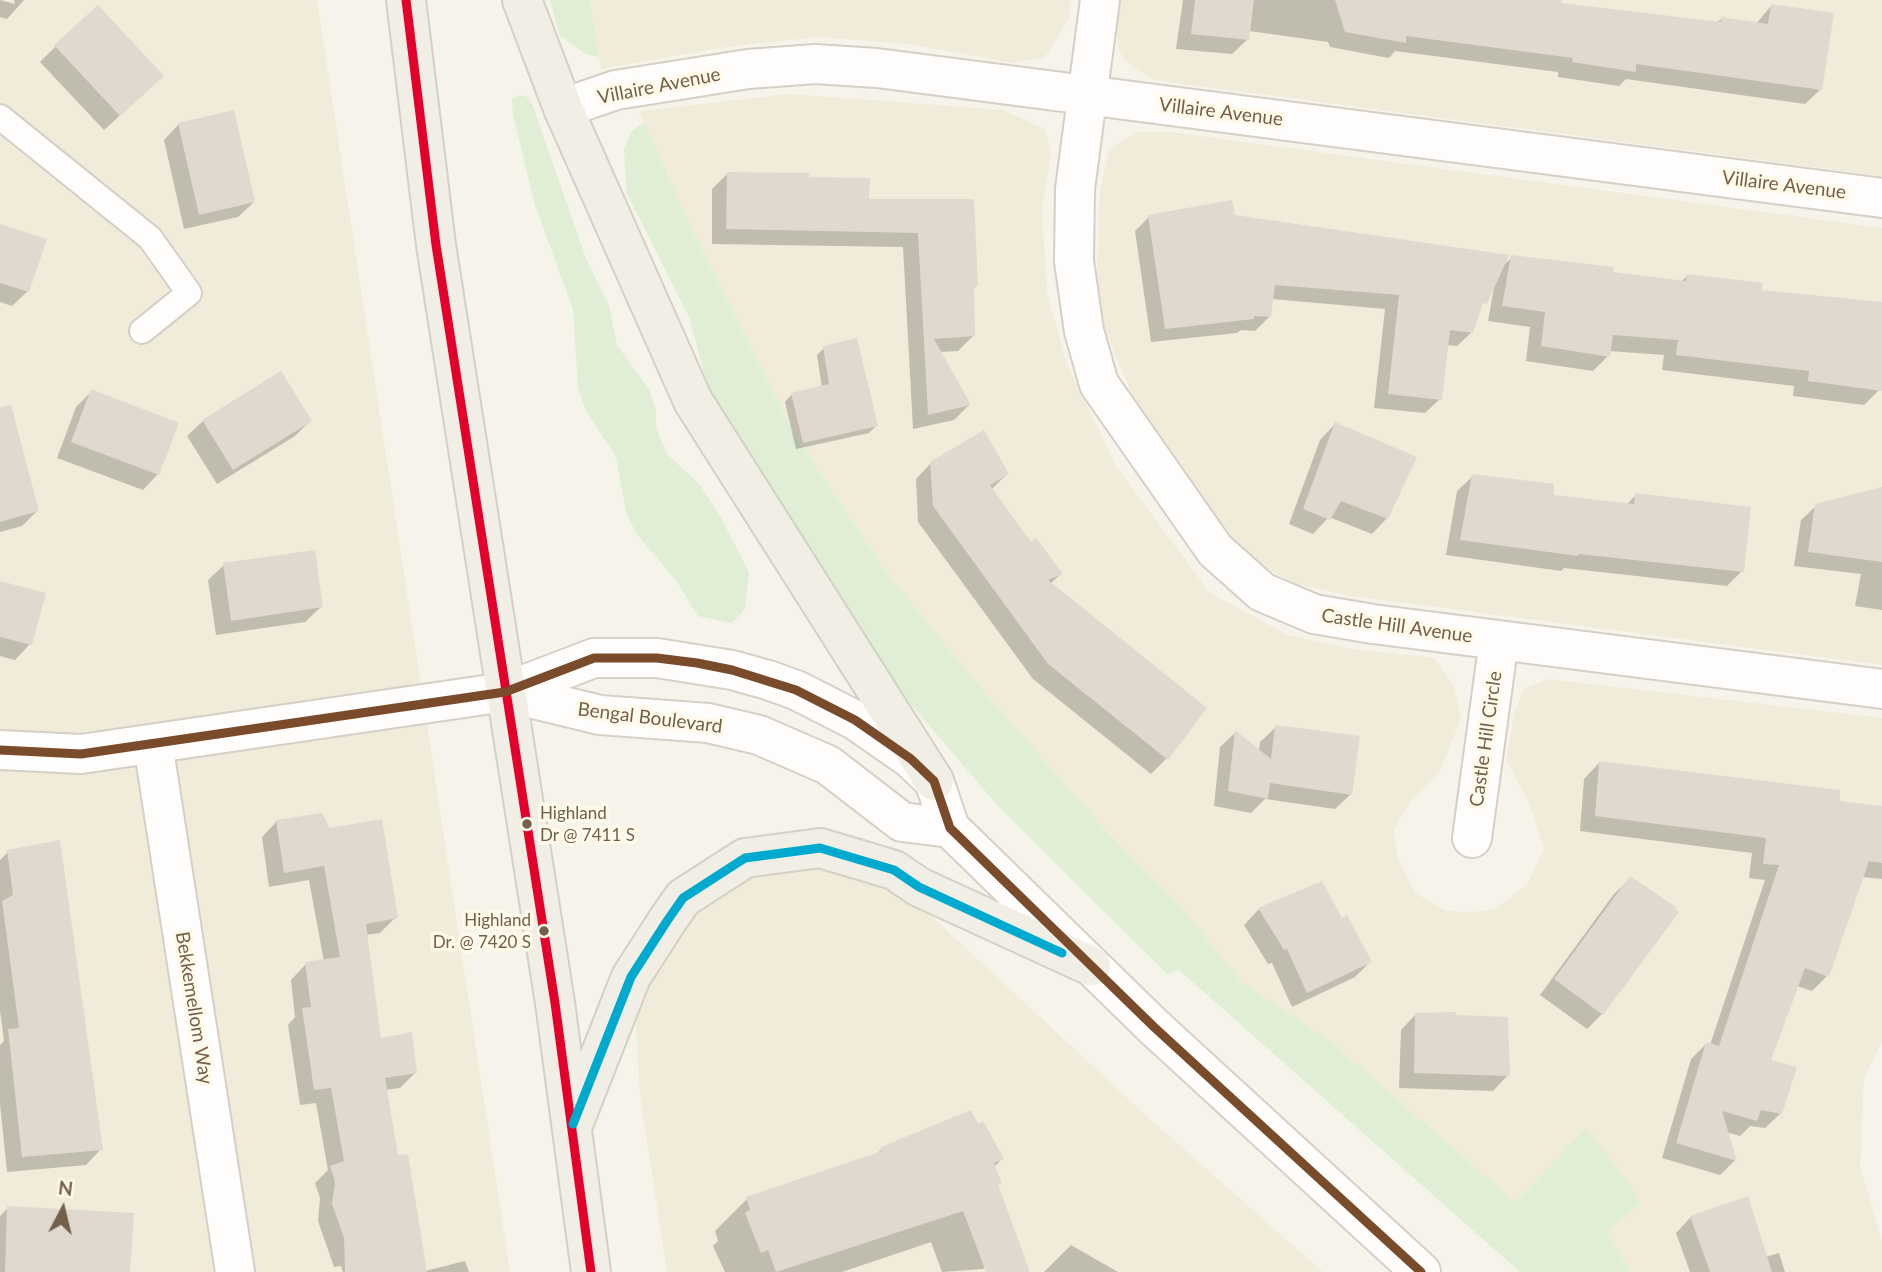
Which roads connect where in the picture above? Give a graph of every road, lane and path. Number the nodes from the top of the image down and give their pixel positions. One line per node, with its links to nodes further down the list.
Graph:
1 (407, 0): 11 (main road)
2 (522, 0): 5 (main road)
3 (1100, 0): 4 (street, Castle Hill Avenue)
4 (1088, 94): 5 (street, Villaire Avenue); 7 (street, Villaire Avenue); 9 (street, Castle Hill Avenue)
5 (563, 108): 14 (main road)
6 (0, 117): 8 (lane)
7 (1882, 198)
8 (142, 331)
9 (1499, 640): 10 (street, Castle Hill Avenue); 16 (street, Castle Hill Circle)
10 (1882, 689)
11 (505, 692): 12 (street); 14 (street); 15 (street, Bengal Boulevard); 18 (main road)
12 (153, 744): 13 (street); 19 (street, Bekkemellom Way)
13 (0, 750)
14 (934, 781): 15 (street)
15 (950, 828): 17 (street)
16 (1472, 838)
17 (1091, 966): 18 (main road); 21 (street)
18 (573, 1124): 20 (main road)
19 (234, 1272)
20 (591, 1272)
21 (1421, 1272)

